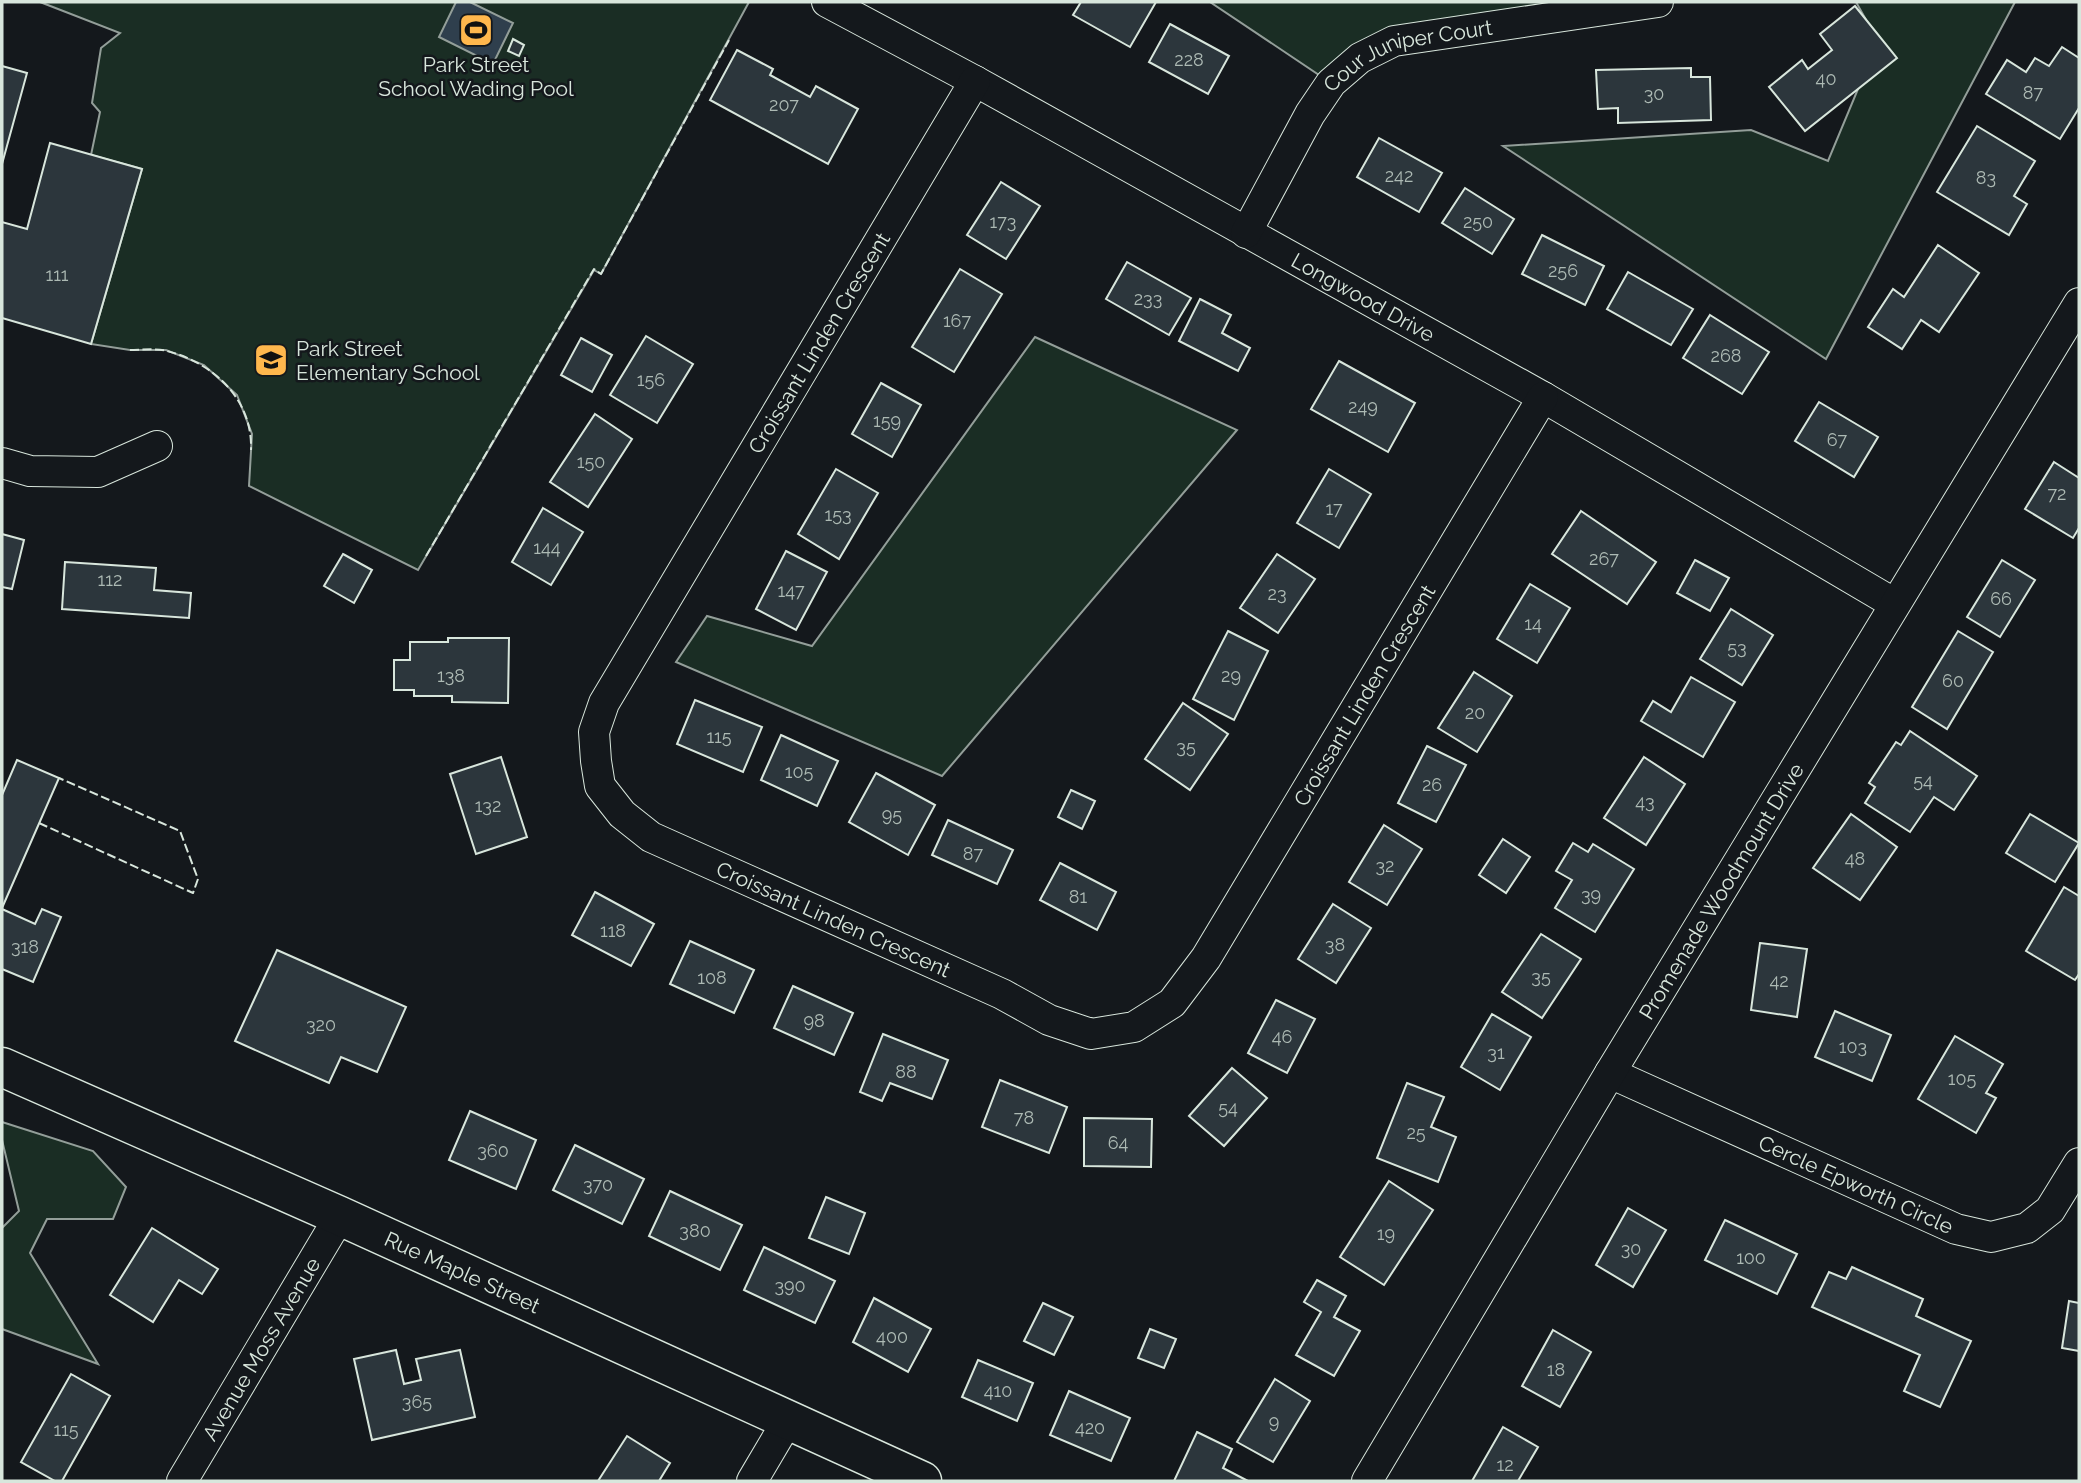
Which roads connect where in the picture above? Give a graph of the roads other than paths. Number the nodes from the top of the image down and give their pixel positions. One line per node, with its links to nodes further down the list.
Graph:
1 (827, 2): 4 (street, Longwood Drive)
2 (1658, 2): 3 (street, Cour Juniper Court)
3 (1573, 8): 5 (street, Cour Juniper Court)
4 (975, 80): 5 (street, Longwood Drive); 7 (street, Croissant Linden Crescent)
5 (1247, 233): 7 (street, Longwood Drive)
6 (2079, 303): 10 (street, Promenade Woodmount Drive)
7 (1543, 397): 10 (street, Longwood Drive)
8 (157, 446): 9 (street)
9 (2, 463)
10 (1895, 604): 12 (street, Promenade Woodmount Drive)
11 (2, 1067): 14 (street, Rue Maple Street)
12 (1610, 1073): 13 (street, Cercle Epworth Circle); 19 (street, Promenade Woodmount Drive)
13 (2079, 1163)
14 (340, 1216): 15 (street, Rue Maple Street); 16 (street, Avenue Moss Avenue)
15 (788, 1420): 17 (street); 18 (street, Rue Maple Street)
16 (182, 1481)
17 (752, 1481)
18 (922, 1481)
19 (1367, 1481)

